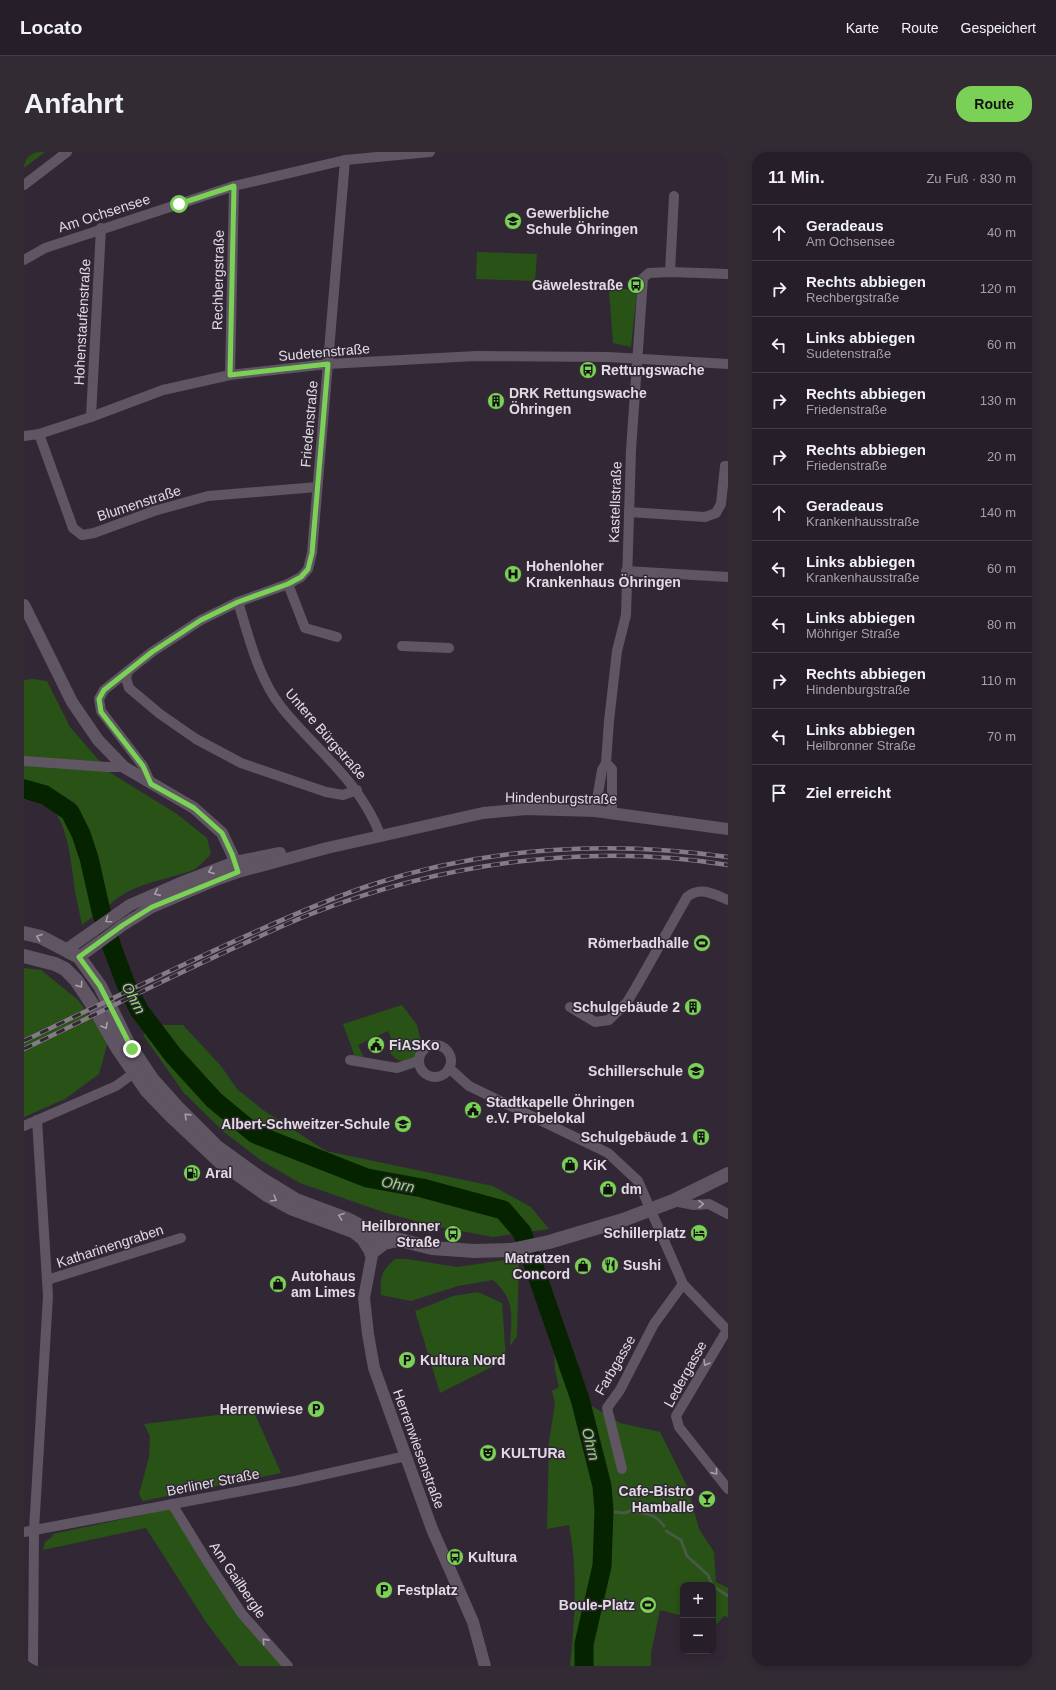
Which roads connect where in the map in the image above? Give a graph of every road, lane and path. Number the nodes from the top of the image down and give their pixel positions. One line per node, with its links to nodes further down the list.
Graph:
1 (67, 152): 4 (street)
2 (430, 152): 3 (street, Am Ochsensee)
3 (345, 160): 5 (street, Am Ochsensee); 12 (street, Friedenstraße)
4 (24, 185)
5 (234, 186): 7 (street, Am Ochsensee); 14 (street, Rechbergstraße)
6 (674, 196): 9 (street)
7 (101, 228): 8 (street, Am Ochsensee); 15 (street, Hohenstaufenstraße)
8 (24, 260)
9 (670, 272): 10 (street); 11 (street)
10 (728, 274)
11 (637, 359): 12 (street, Sudetenstraße); 13 (street, Sudetenstraße); 20 (street, Kastellstraße)
12 (328, 364): 14 (street, Sudetenstraße); 19 (street, Friedenstraße)
13 (728, 364)
14 (230, 375): 15 (street, Sudetenstraße)
15 (91, 417): 16 (street, Sudetenstraße)
16 (39, 434): 17 (street, Sudetenstraße); 19 (street, Blumenstraße)
17 (24, 436)
18 (728, 466): 20 (street)
19 (317, 487): 23 (street, Friedenstraße)
20 (629, 512): 21 (street, Kastellstraße)
21 (626, 571): 22 (street); 31 (street, Kastellstraße)
22 (728, 577)
23 (288, 584): 24 (street, Friedenstraße); 26 (street)
24 (238, 602): 29 (street, Friedenstraße); 34 (street, Untere Bürgstraße)
25 (24, 605): 32 (street)
26 (337, 637)
27 (402, 646): 28 (street)
28 (449, 648)
29 (128, 671): 33 (street, Friedenstraße); 34 (street)
30 (24, 760): 32 (street)
31 (606, 763): 35 (street, Kastellstraße); 36 (street, Kastellstraße)
32 (124, 767): 33 (street)
33 (151, 784): 39 (street)
34 (356, 790): 38 (street, Untere Bürgstraße)
35 (595, 811): 36 (street, Hindenburgstraße); 38 (street, Hindenburgstraße)
36 (612, 813): 37 (street, Hindenburgstraße)
37 (728, 829)
38 (376, 838): 39 (street, Hindenburgstraße)
39 (236, 867): 42 (street, Hindenburgstraße, one-way to 42); 44 (street, Hindenburgstraße)
40 (728, 900): 46 (street)
41 (24, 933): 42 (main road, one-way to 41)
42 (66, 950): 44 (main road); 45 (main road)
43 (24, 956): 45 (main road)
44 (79, 957): 45 (main road); 58 (main road, one-way to 44)
45 (60, 966): 50 (main road, one-way to 50)
46 (570, 1007)
47 (350, 1060): 48 (street)
48 (418, 1061): 49 (street); 49 (street)
49 (449, 1068): 55 (street)
50 (134, 1073): 51 (street); 57 (main road, one-way to 57)
51 (37, 1120): 52 (street); 62 (street, Katharinengraben)
52 (24, 1126)
53 (728, 1174): 54 (main road)
54 (673, 1201): 55 (main road); 56 (street, one-way to 56)
55 (652, 1210): 60 (main road); 63 (street)
56 (728, 1214)
57 (350, 1230): 58 (main road); 61 (street)
58 (376, 1234): 60 (main road); 61 (street, Herrenwiesenstraße)
59 (181, 1238): 62 (street, Katharinengraben)
60 (398, 1240): 61 (main road)
61 (371, 1253): 65 (street, Herrenwiesenstraße)
62 (47, 1280): 69 (street, Katharinengraben)
63 (683, 1284): 64 (street); 66 (street, Farbgasse)
64 (727, 1330): 67 (street, Ledergasse, one-way to 67)
65 (406, 1456): 68 (street, Berliner Straße); 72 (street, Herrenwiesenstraße)
66 (622, 1470)
67 (728, 1489)
68 (172, 1504): 69 (street, Berliner Straße); 71 (street, Am Gailbergle, one-way to 68)
69 (29, 1531): 70 (street, Katharinengraben)
70 (33, 1666)
71 (288, 1666)
72 (485, 1666)

